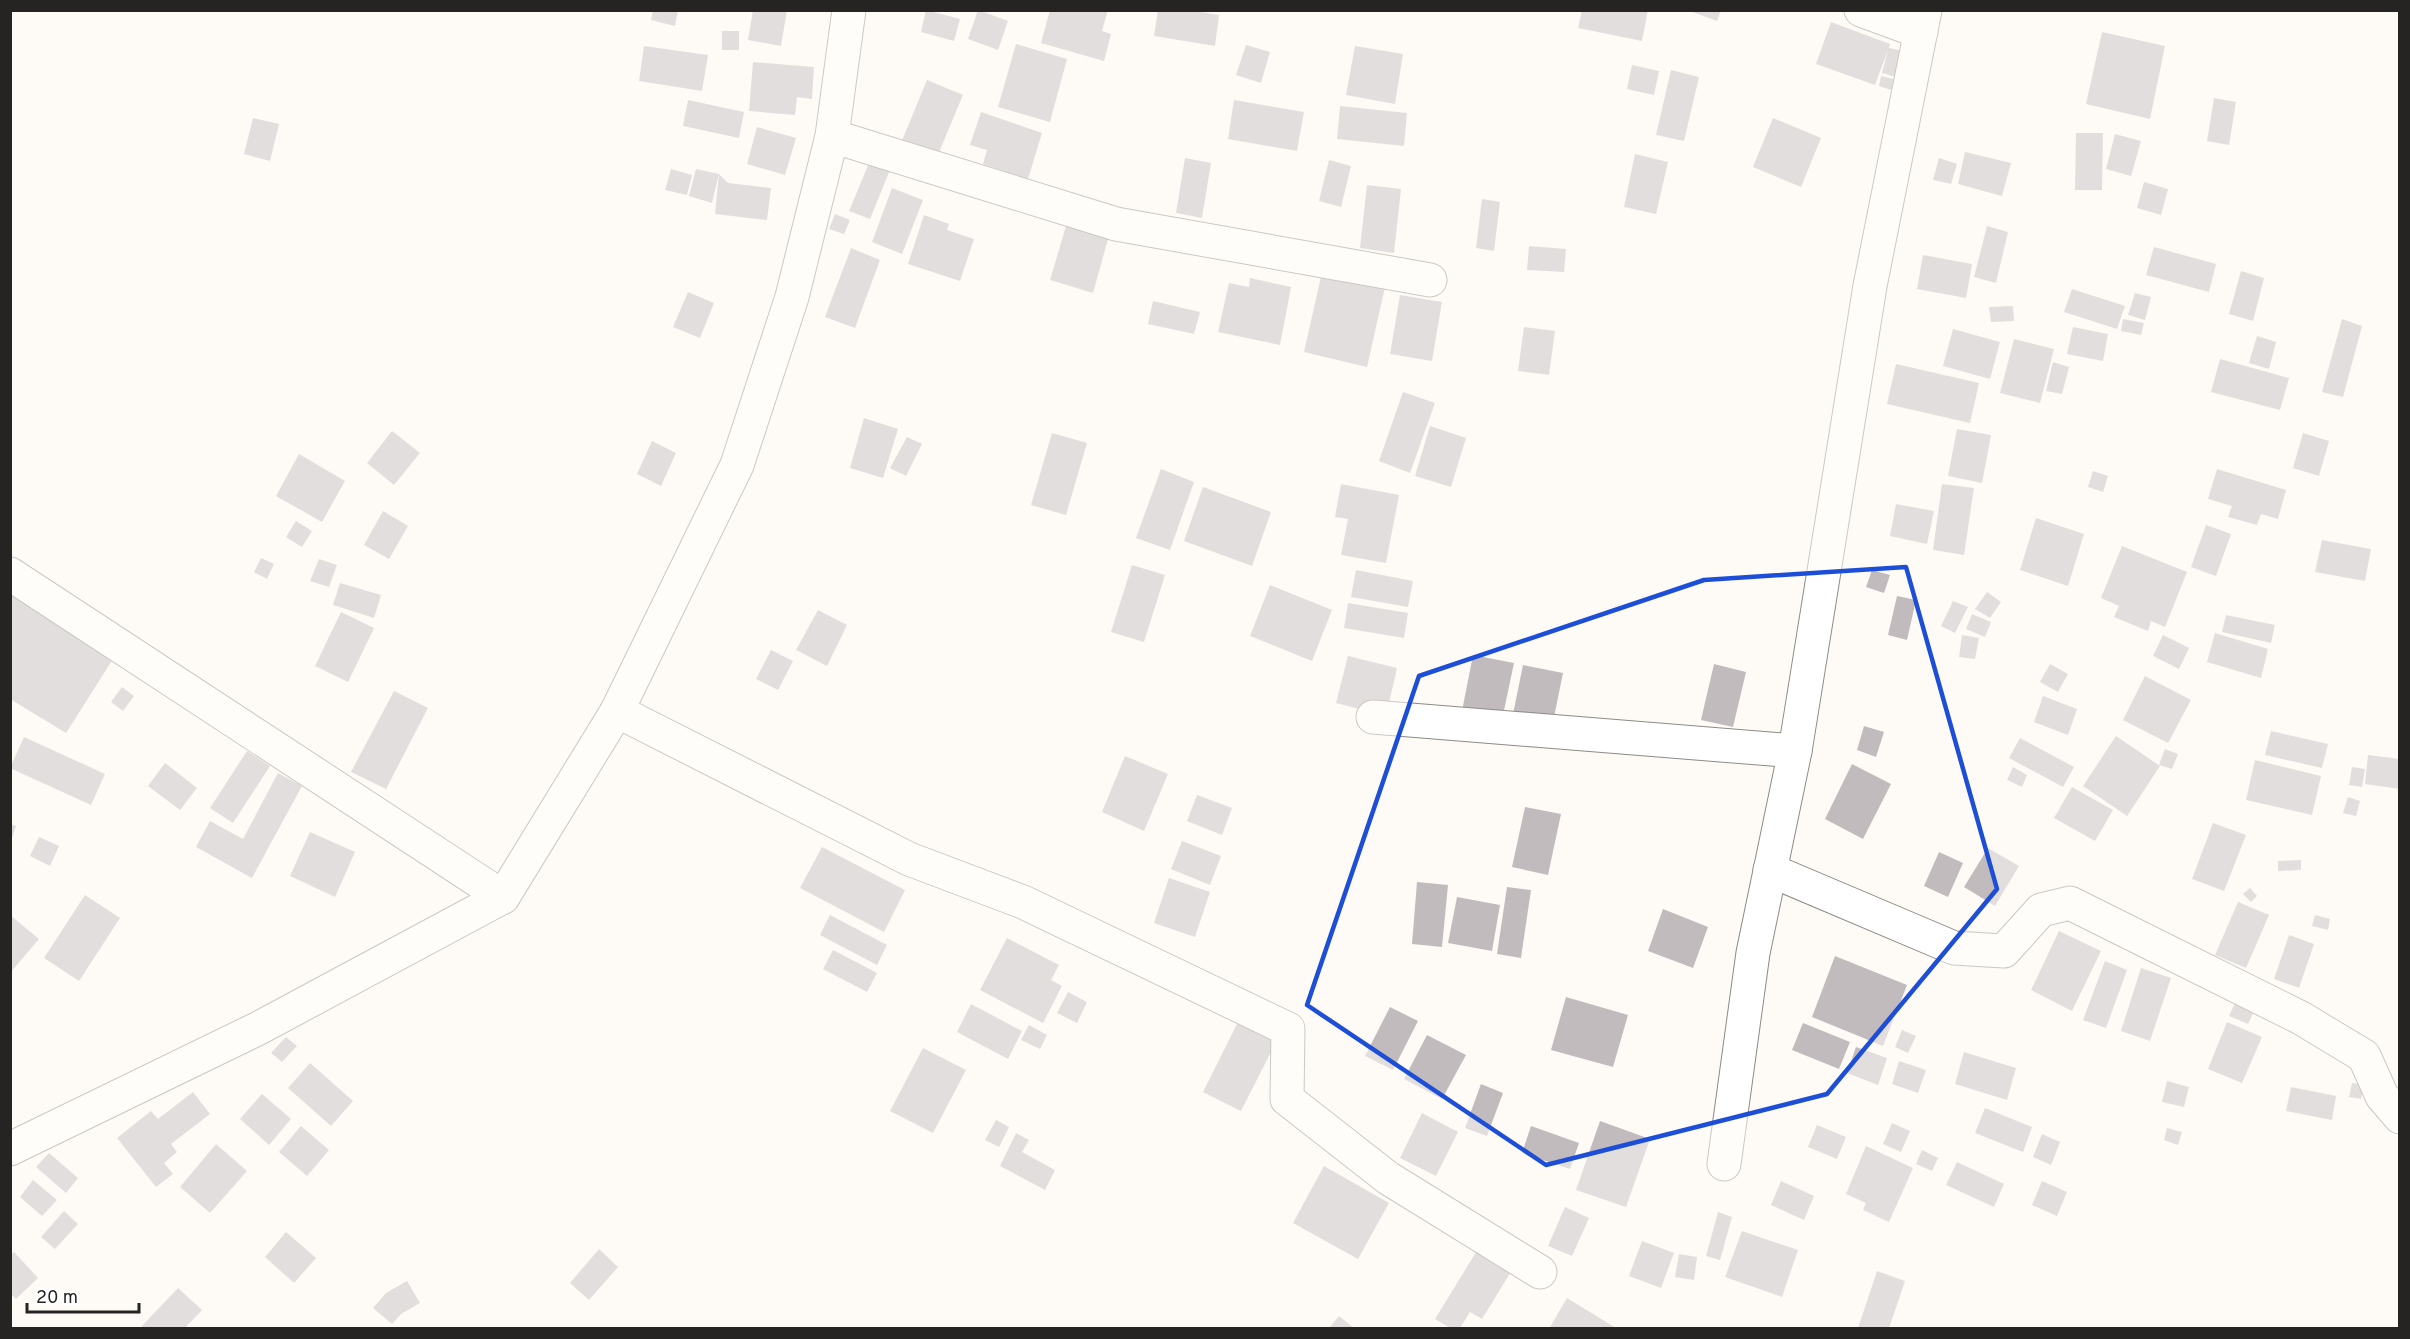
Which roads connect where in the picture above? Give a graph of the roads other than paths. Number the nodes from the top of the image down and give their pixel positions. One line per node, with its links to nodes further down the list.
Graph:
1 (849, 10): 4 (street)
2 (1861, 10): 3 (street)
3 (1923, 21): 9 (street)
4 (832, 136): 5 (street); 7 (street)
5 (1430, 280)
6 (10, 574): 11 (street)
7 (618, 711): 11 (street); 15 (street)
8 (1373, 717): 9 (street)
9 (1795, 751): 10 (street)
10 (1770, 870): 12 (street); 14 (street)
11 (503, 897): 13 (street)
12 (2400, 1117)
13 (10, 1149)
14 (1724, 1164)
15 (1540, 1272)

